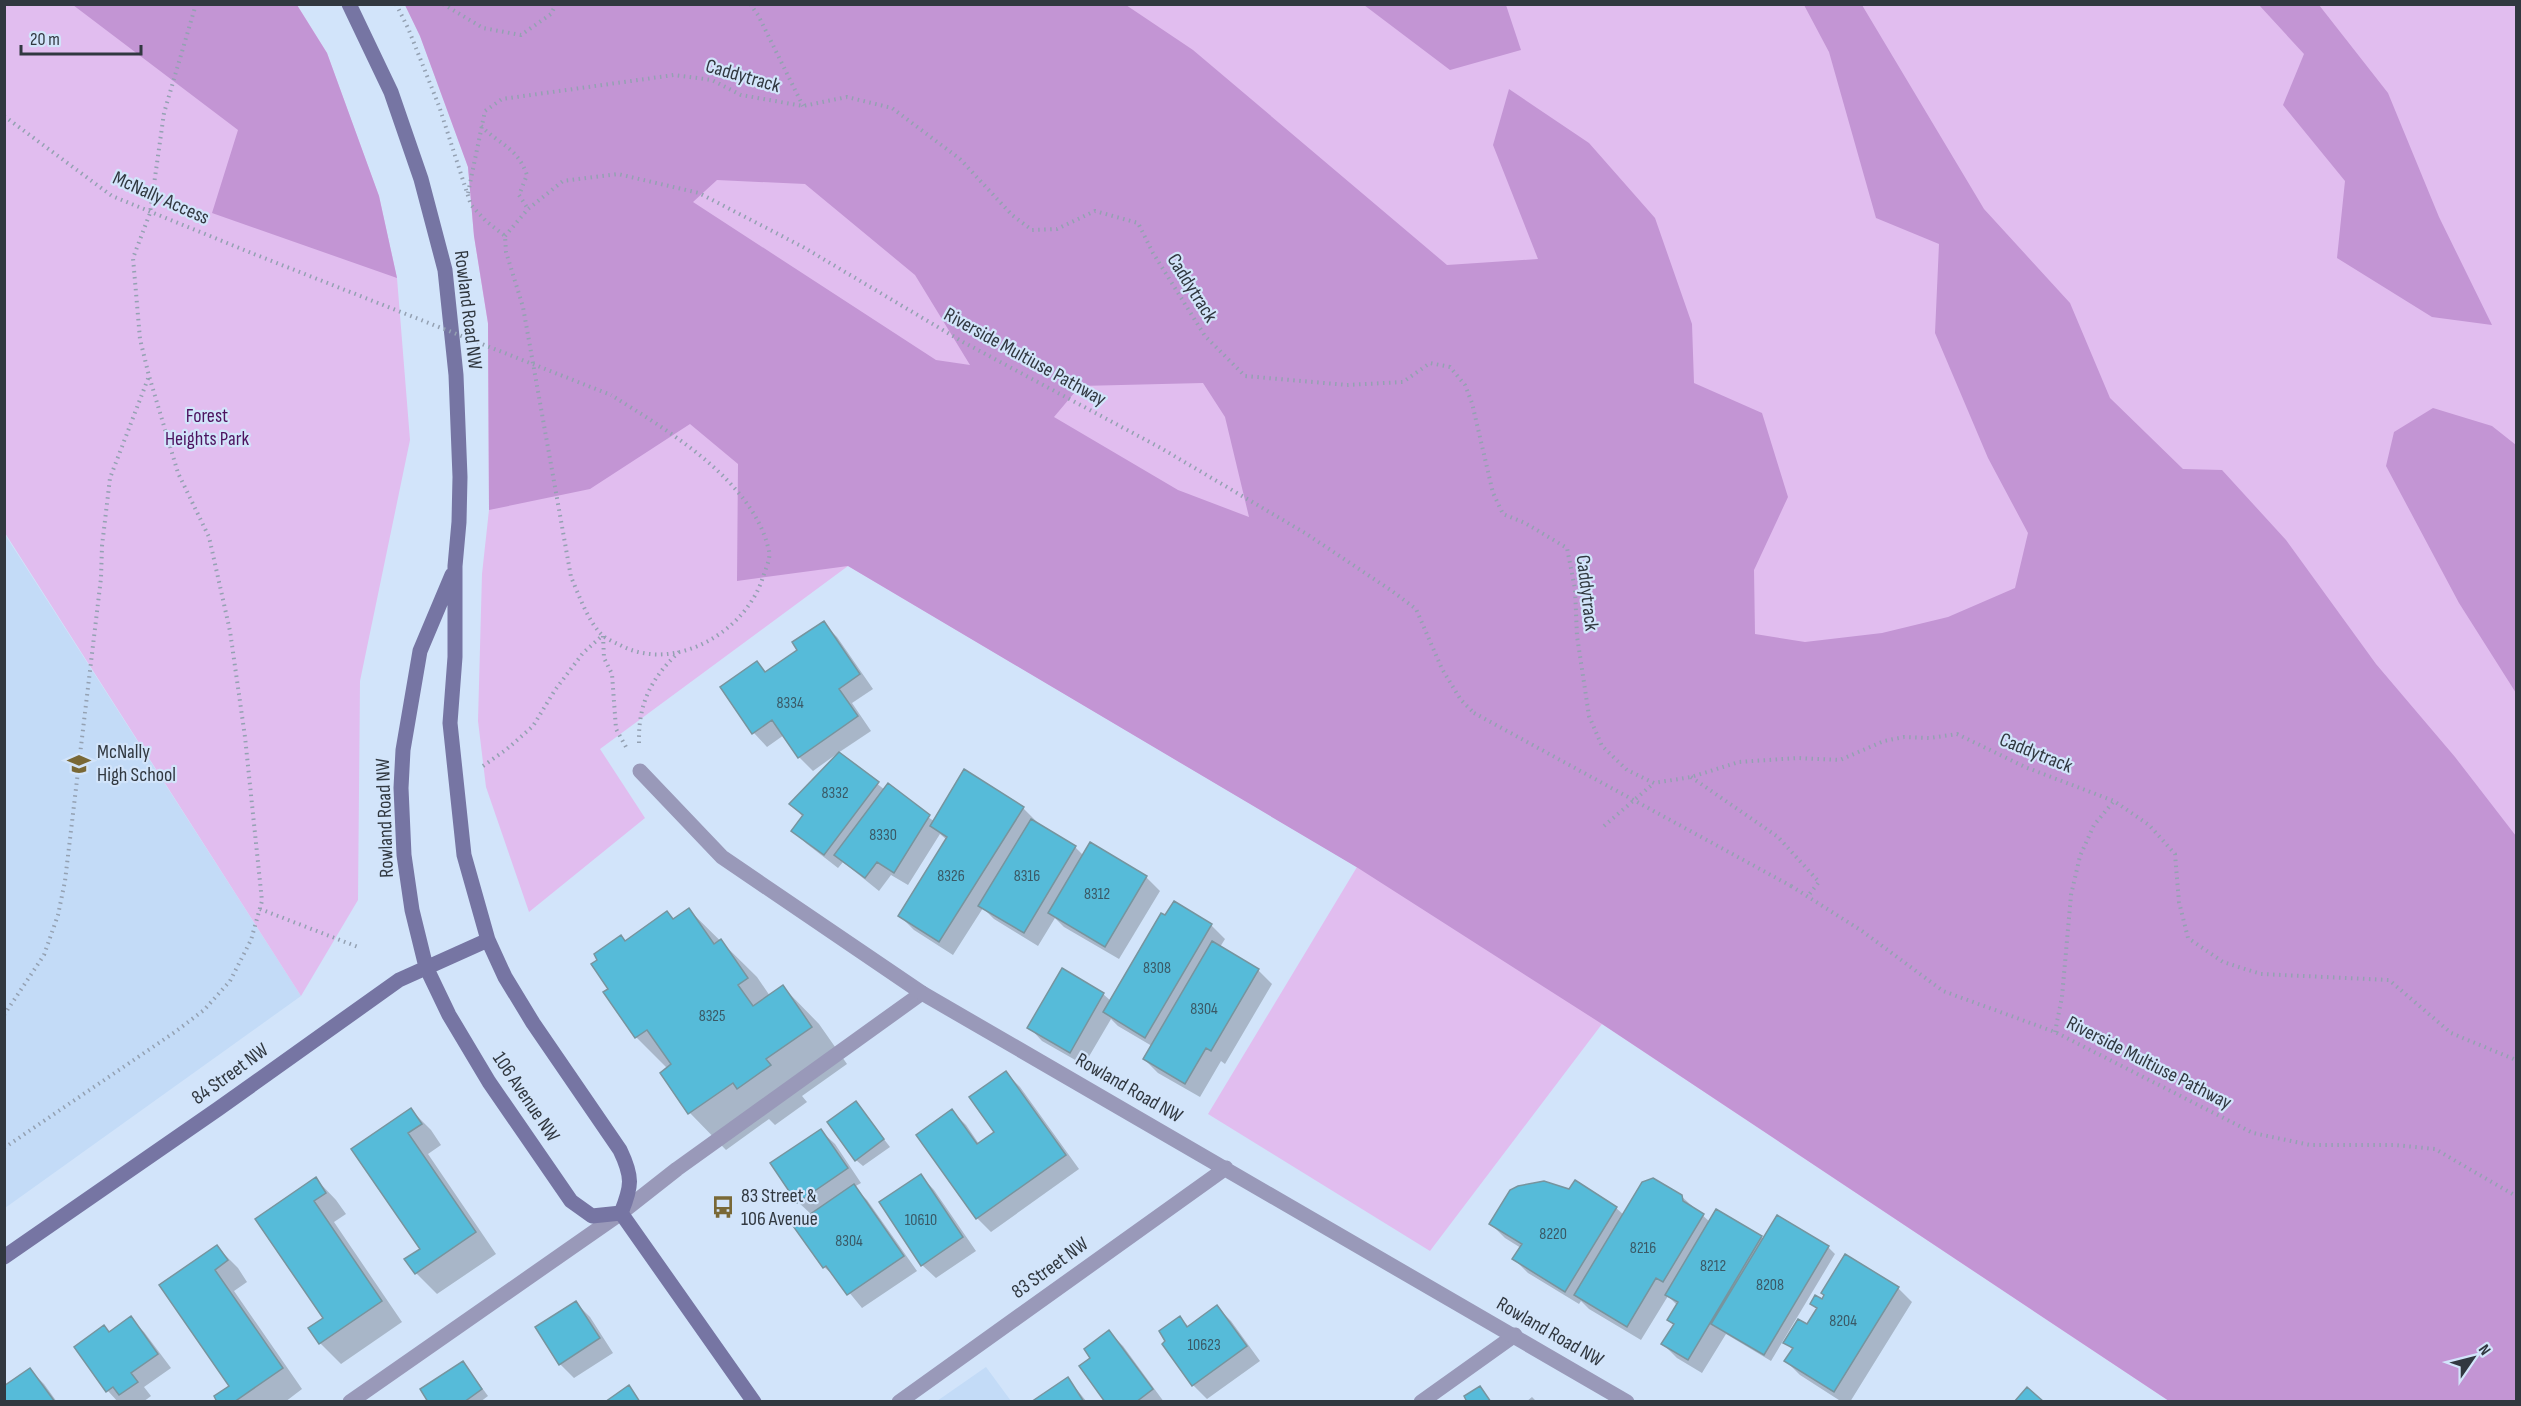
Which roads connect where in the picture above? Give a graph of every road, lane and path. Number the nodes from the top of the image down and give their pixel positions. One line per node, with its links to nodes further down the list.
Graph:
1 (196, 4): 12 (path)
2 (349, 4): 15 (main road, Rowland Road NW)
3 (396, 4): 10 (path)
4 (443, 4): 5 (path)
5 (556, 4)
6 (750, 4): 7 (path)
7 (803, 106): 9 (path, Caddytrack); 21 (path, Caddytrack)
8 (4, 116): 12 (path, McNally Access)
9 (482, 126): 10 (path); 11 (path)
10 (468, 193): 13 (path)
11 (528, 208): 13 (path, Riverside Multiuse Pathway); 24 (path, Riverside Multiuse Pathway, bridge)
12 (150, 213): 14 (path); 17 (path, McNally Access, bridge)
13 (505, 236): 16 (path)
14 (149, 376): 25 (path); 30 (path)
15 (455, 566): 26 (main road, Rowland Road NW); 28 (main road, Rowland Road NW)
16 (603, 635): 17 (path); 18 (path); 19 (path)
17 (679, 652): 19 (path)
18 (479, 769)
19 (640, 771): 29 (street, Rowland Road NW)
20 (1691, 777): 21 (path, Caddytrack); 22 (path, Caddytrack); 24 (path)
21 (1654, 783): 23 (path)
22 (2114, 801): 31 (path); 32 (path, Caddytrack)
23 (1604, 826)
24 (1808, 896): 31 (path, Riverside Multiuse Pathway)
25 (260, 909): 27 (path); 33 (path)
26 (488, 940): 28 (main road, 84 Street NW); 36 (main road)
27 (358, 948)
28 (426, 967): 36 (main road, 106 Avenue NW); 37 (main road, 84 Street NW)
29 (922, 993): 34 (street, Rowland Road NW); 36 (street)
30 (4, 1015)
31 (2055, 1032): 35 (path, Riverside Multiuse Pathway)
32 (2517, 1060)
33 (4, 1148)
34 (1226, 1168): 38 (street, Rowland Road NW); 41 (street, 83 Street NW)
35 (2517, 1196)
36 (621, 1213): 39 (street); 40 (main road)
37 (4, 1257)
38 (1515, 1335): 42 (street); 43 (street, Rowland Road NW)
39 (350, 1401)
40 (754, 1401)
41 (899, 1401)
42 (1421, 1401)
43 (1627, 1401)

